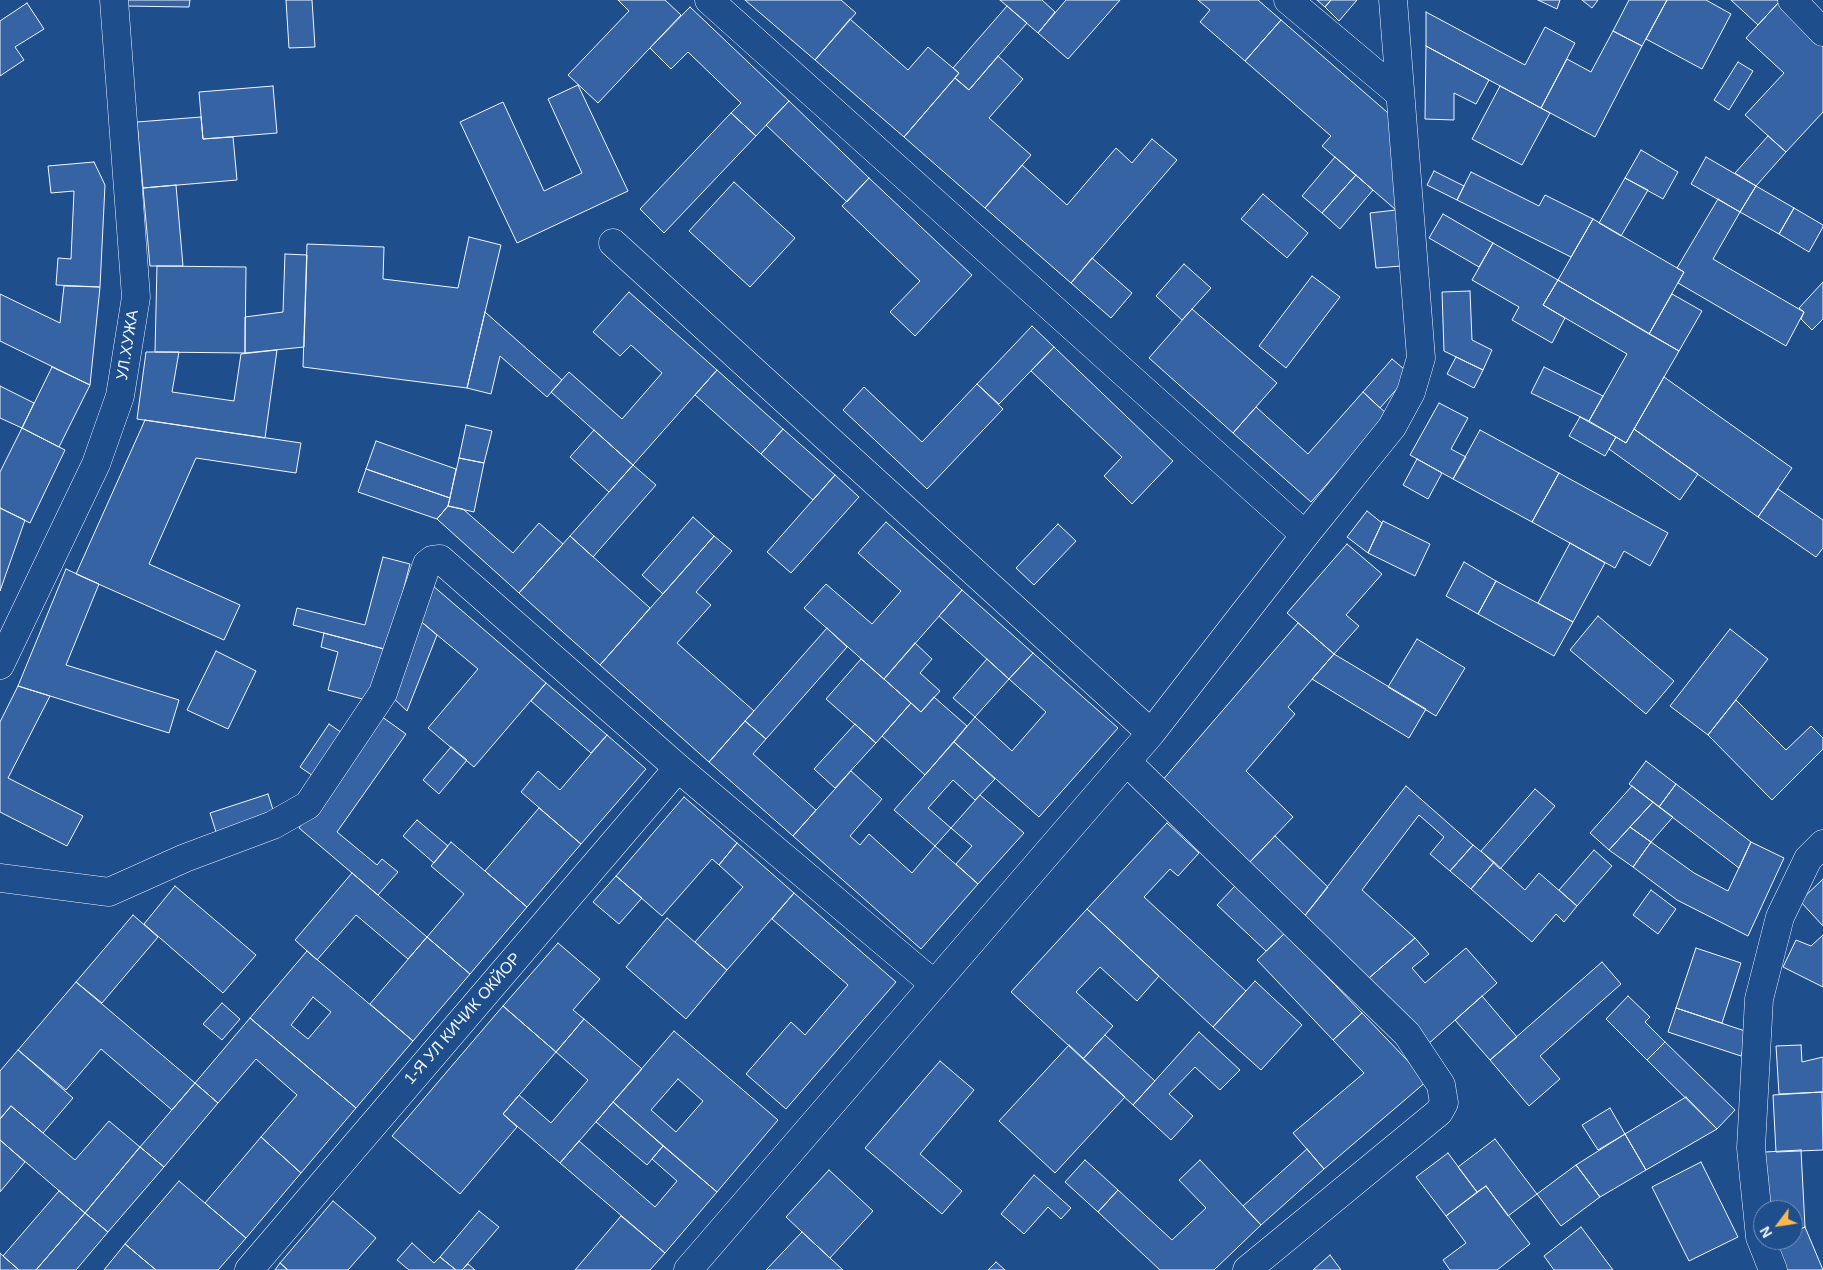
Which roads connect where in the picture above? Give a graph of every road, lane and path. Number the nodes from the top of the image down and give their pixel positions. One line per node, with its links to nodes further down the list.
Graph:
1 (114, 0): 10 (street, УЛ.ХУЖА)
2 (709, 0): 9 (street)
3 (1288, 0): 7 (street)
4 (1393, 0): 7 (street)
5 (1792, 0): 6 (street)
6 (1823, 32)
7 (1400, 94): 9 (street)
8 (613, 243): 11 (street)
9 (1305, 534): 11 (street)
10 (0, 665)
11 (1151, 733): 12 (street)
12 (1127, 762): 16 (street); 19 (street)
13 (678, 768): 15 (street); 16 (street); 17 (street, 1-Я УЛ КИЧИК ОКЙОР)
14 (1823, 844): 20 (street)
15 (0, 878)
16 (934, 984): 18 (street)
17 (248, 1270)
18 (688, 1270)
19 (1247, 1270)
20 (1773, 1270)

